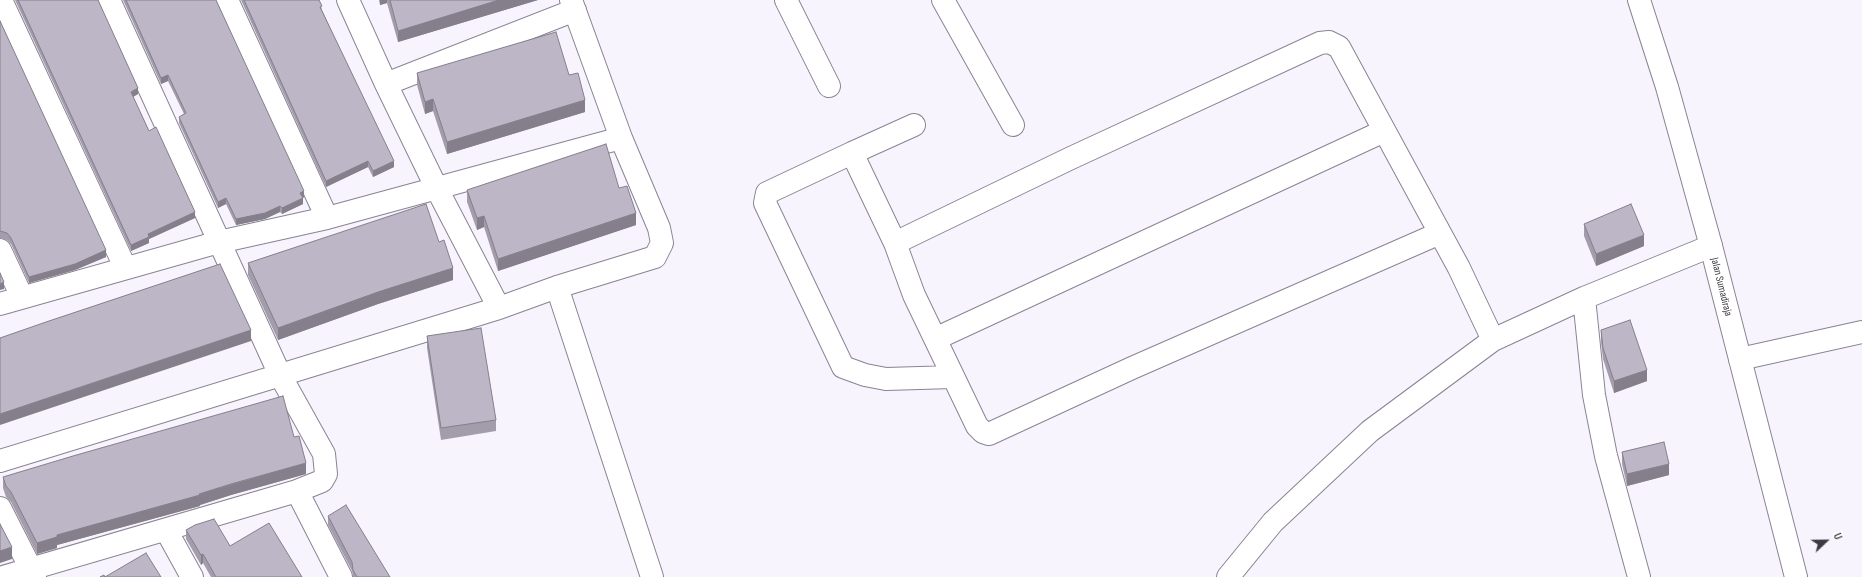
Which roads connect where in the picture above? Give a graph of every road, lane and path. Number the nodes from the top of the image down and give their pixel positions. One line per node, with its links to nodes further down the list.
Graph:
1 (1, 0): 23 (street)
2 (109, 0): 19 (street)
3 (227, 0): 17 (street)
4 (348, 0): 9 (street)
5 (786, 0): 10 (street)
6 (943, 0): 12 (street)
7 (1639, 0): 21 (street, Jalan Sumadiraja)
8 (573, 5): 9 (street); 14 (street)
9 (386, 84): 16 (street)
10 (829, 86)
11 (914, 125): 15 (street)
12 (1013, 125)
13 (1384, 131): 18 (street); 20 (street); 30 (street)
14 (621, 138): 16 (street); 24 (street)
15 (852, 153): 20 (street); 34 (street)
16 (437, 189): 17 (street); 28 (street)
17 (327, 218): 19 (street)
18 (1440, 233): 31 (street); 34 (street)
19 (219, 242): 23 (street); 33 (street)
20 (895, 243): 30 (street)
21 (1711, 246): 26 (street); 32 (street, Jalan Sumadiraja)
22 (0, 250): 25 (street)
23 (125, 267): 25 (street)
24 (557, 287): 28 (street); 43 (street)
25 (22, 297): 27 (street)
26 (1584, 298): 31 (street); 45 (street)
27 (0, 304)
28 (499, 308): 33 (street)
29 (1862, 332): 32 (street)
30 (935, 339): 34 (street)
31 (1493, 340): 44 (street)
32 (1740, 359): 46 (street, Jalan Sumadiraja)
33 (280, 374): 35 (street); 36 (street)
34 (953, 377)
35 (0, 461)
36 (297, 491): 38 (street); 42 (street)
37 (0, 508): 39 (street)
38 (166, 530): 39 (street); 41 (street)
39 (32, 572): 40 (street)
40 (3, 577)
41 (192, 577)
42 (341, 577)
43 (652, 577)
44 (1228, 577)
45 (1639, 577)
46 (1796, 577)

